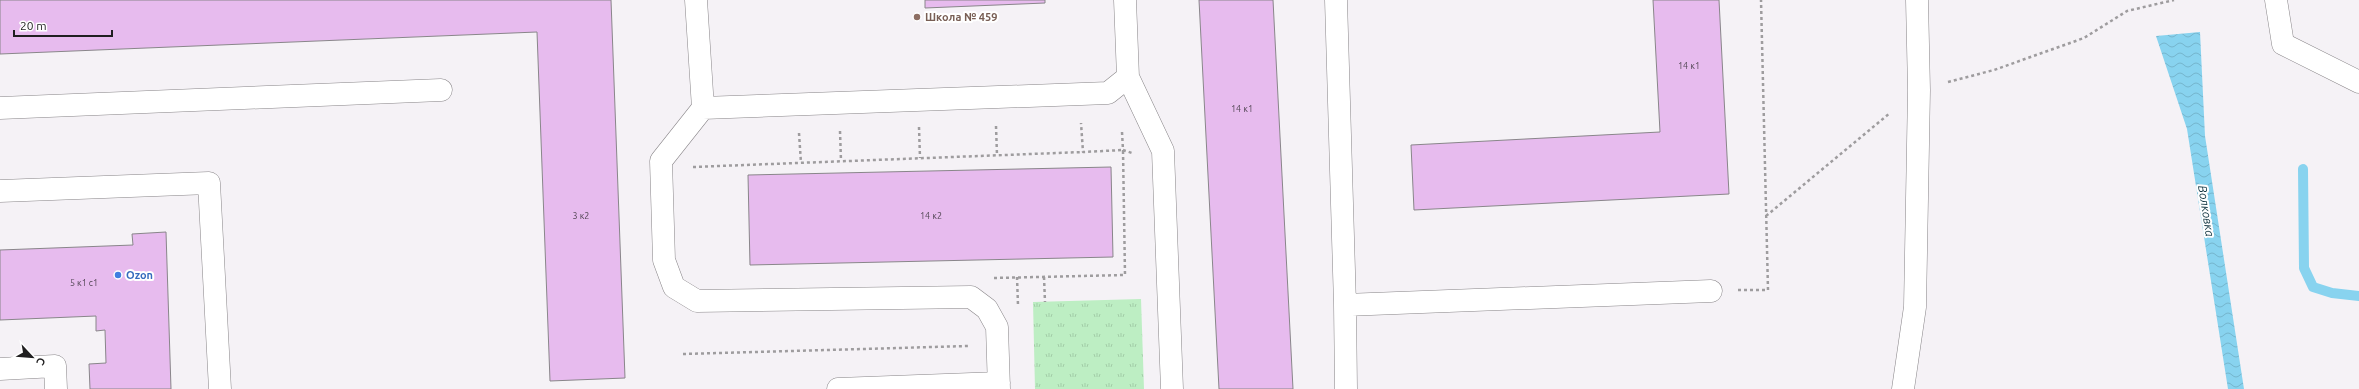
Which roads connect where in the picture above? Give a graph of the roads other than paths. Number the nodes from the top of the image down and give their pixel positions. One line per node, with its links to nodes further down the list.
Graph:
1 (696, 0): 10 (street)
2 (1125, 0): 6 (street)
3 (1336, 0): 13 (street)
4 (1917, 0): 21 (street)
5 (2276, 0): 7 (street)
6 (1128, 77): 10 (street); 19 (street)
7 (2359, 82)
8 (441, 90): 9 (street)
9 (0, 108)
10 (703, 108): 15 (street)
11 (0, 191): 17 (street)
12 (1711, 291): 13 (street)
13 (1345, 305): 20 (street)
14 (0, 369): 16 (street)
15 (999, 386): 18 (street)
16 (56, 389)
17 (220, 389)
18 (838, 389)
19 (1172, 389)
20 (1346, 389)
21 (1903, 389)

